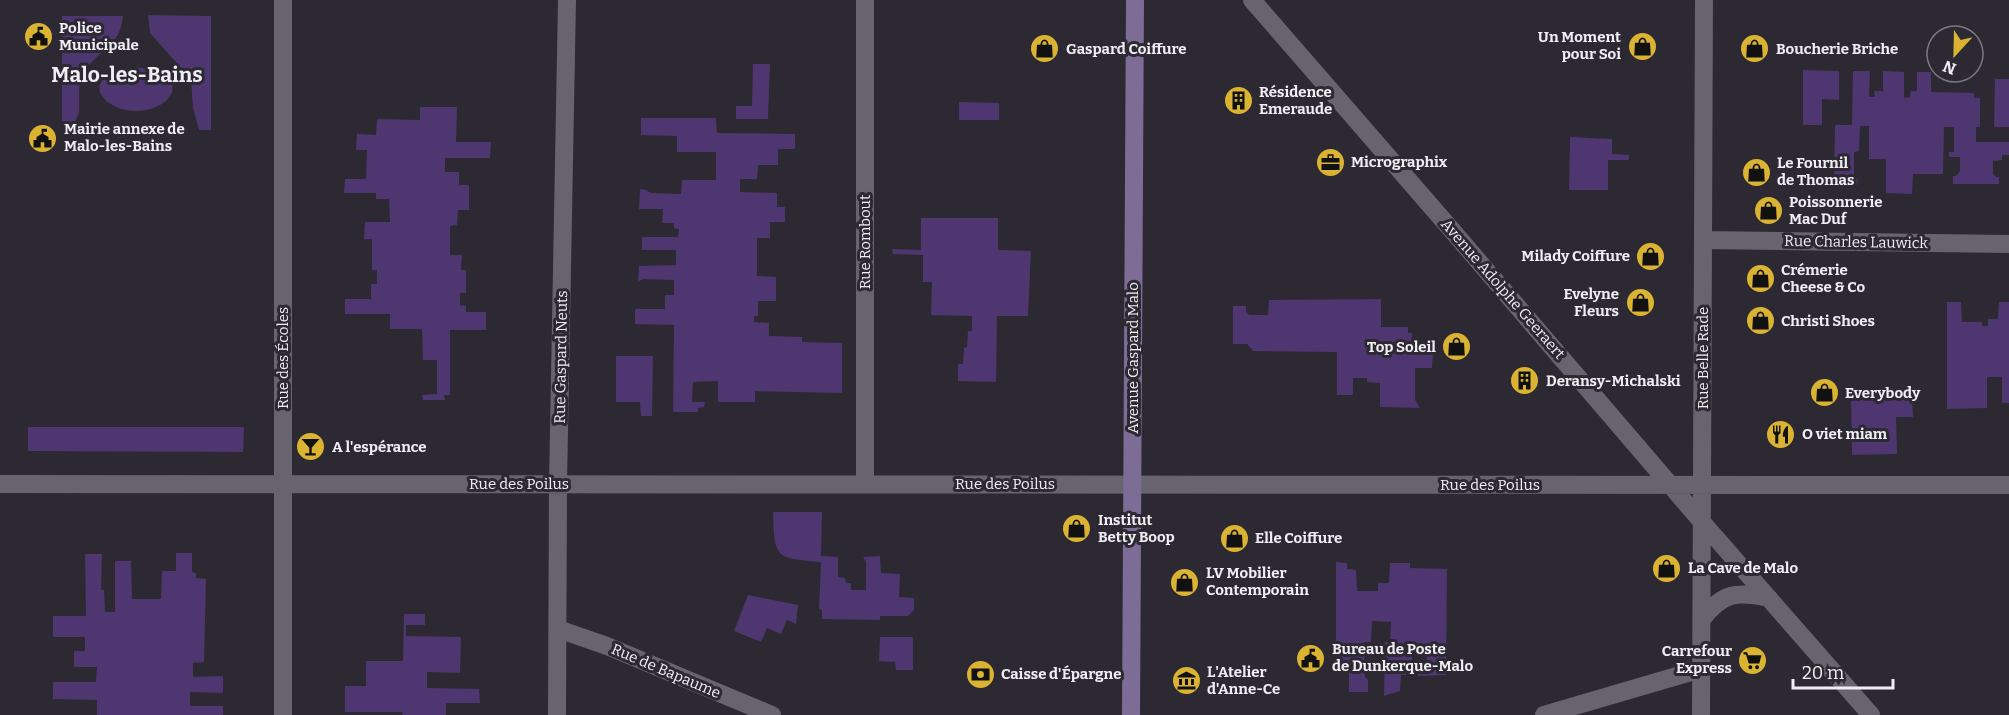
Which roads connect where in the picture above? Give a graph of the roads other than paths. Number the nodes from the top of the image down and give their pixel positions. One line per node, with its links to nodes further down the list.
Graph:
1 (283, 0): 10 (street, Rue des Écoles)
2 (567, 0): 11 (street, Rue Gaspard Neuts)
3 (865, 0): 12 (street, Rue Rombout)
4 (1135, 0): 13 (street, Avenue Gaspard Malo)
5 (1252, 0): 14 (street, Avenue Adolphe Geeraert)
6 (1704, 0): 7 (street, Rue Belle Rade)
7 (1703, 240): 8 (street, Rue Charles Lauwick); 15 (street, Rue Belle Rade)
8 (2009, 244)
9 (0, 484): 10 (street, Rue des Poilus)
10 (283, 484): 11 (street, Rue des Poilus); 22 (street, Rue des Écoles)
11 (558, 484): 12 (street, Rue des Poilus); 20 (street, Rue Gaspard Neuts)
12 (865, 484): 13 (street, Rue des Poilus)
13 (1132, 484): 14 (street, Rue des Poilus); 25 (street, Avenue Gaspard Malo)
14 (1671, 484): 15 (street, Rue des Poilus); 17 (street, Avenue Adolphe Geeraert)
15 (1702, 485): 16 (street, Rue des Poilus); 17 (street, Rue Belle Rade)
16 (2009, 485)
17 (1702, 522): 18 (street, Avenue Adolphe Geeraert); 19 (street, Rue Belle Rade)
18 (1769, 597): 19 (street); 28 (street, Avenue Adolphe Geeraert)
19 (1702, 619): 21 (street, Rue Belle Rade)
20 (558, 629): 23 (street, Rue Gaspard Neuts); 24 (street, Rue de Bapaume)
21 (1701, 669): 26 (street); 27 (street, Rue Belle Rade)
22 (283, 715)
23 (557, 715)
24 (772, 715)
25 (1131, 715)
26 (1544, 715)
27 (1701, 715)
28 (1871, 715)

